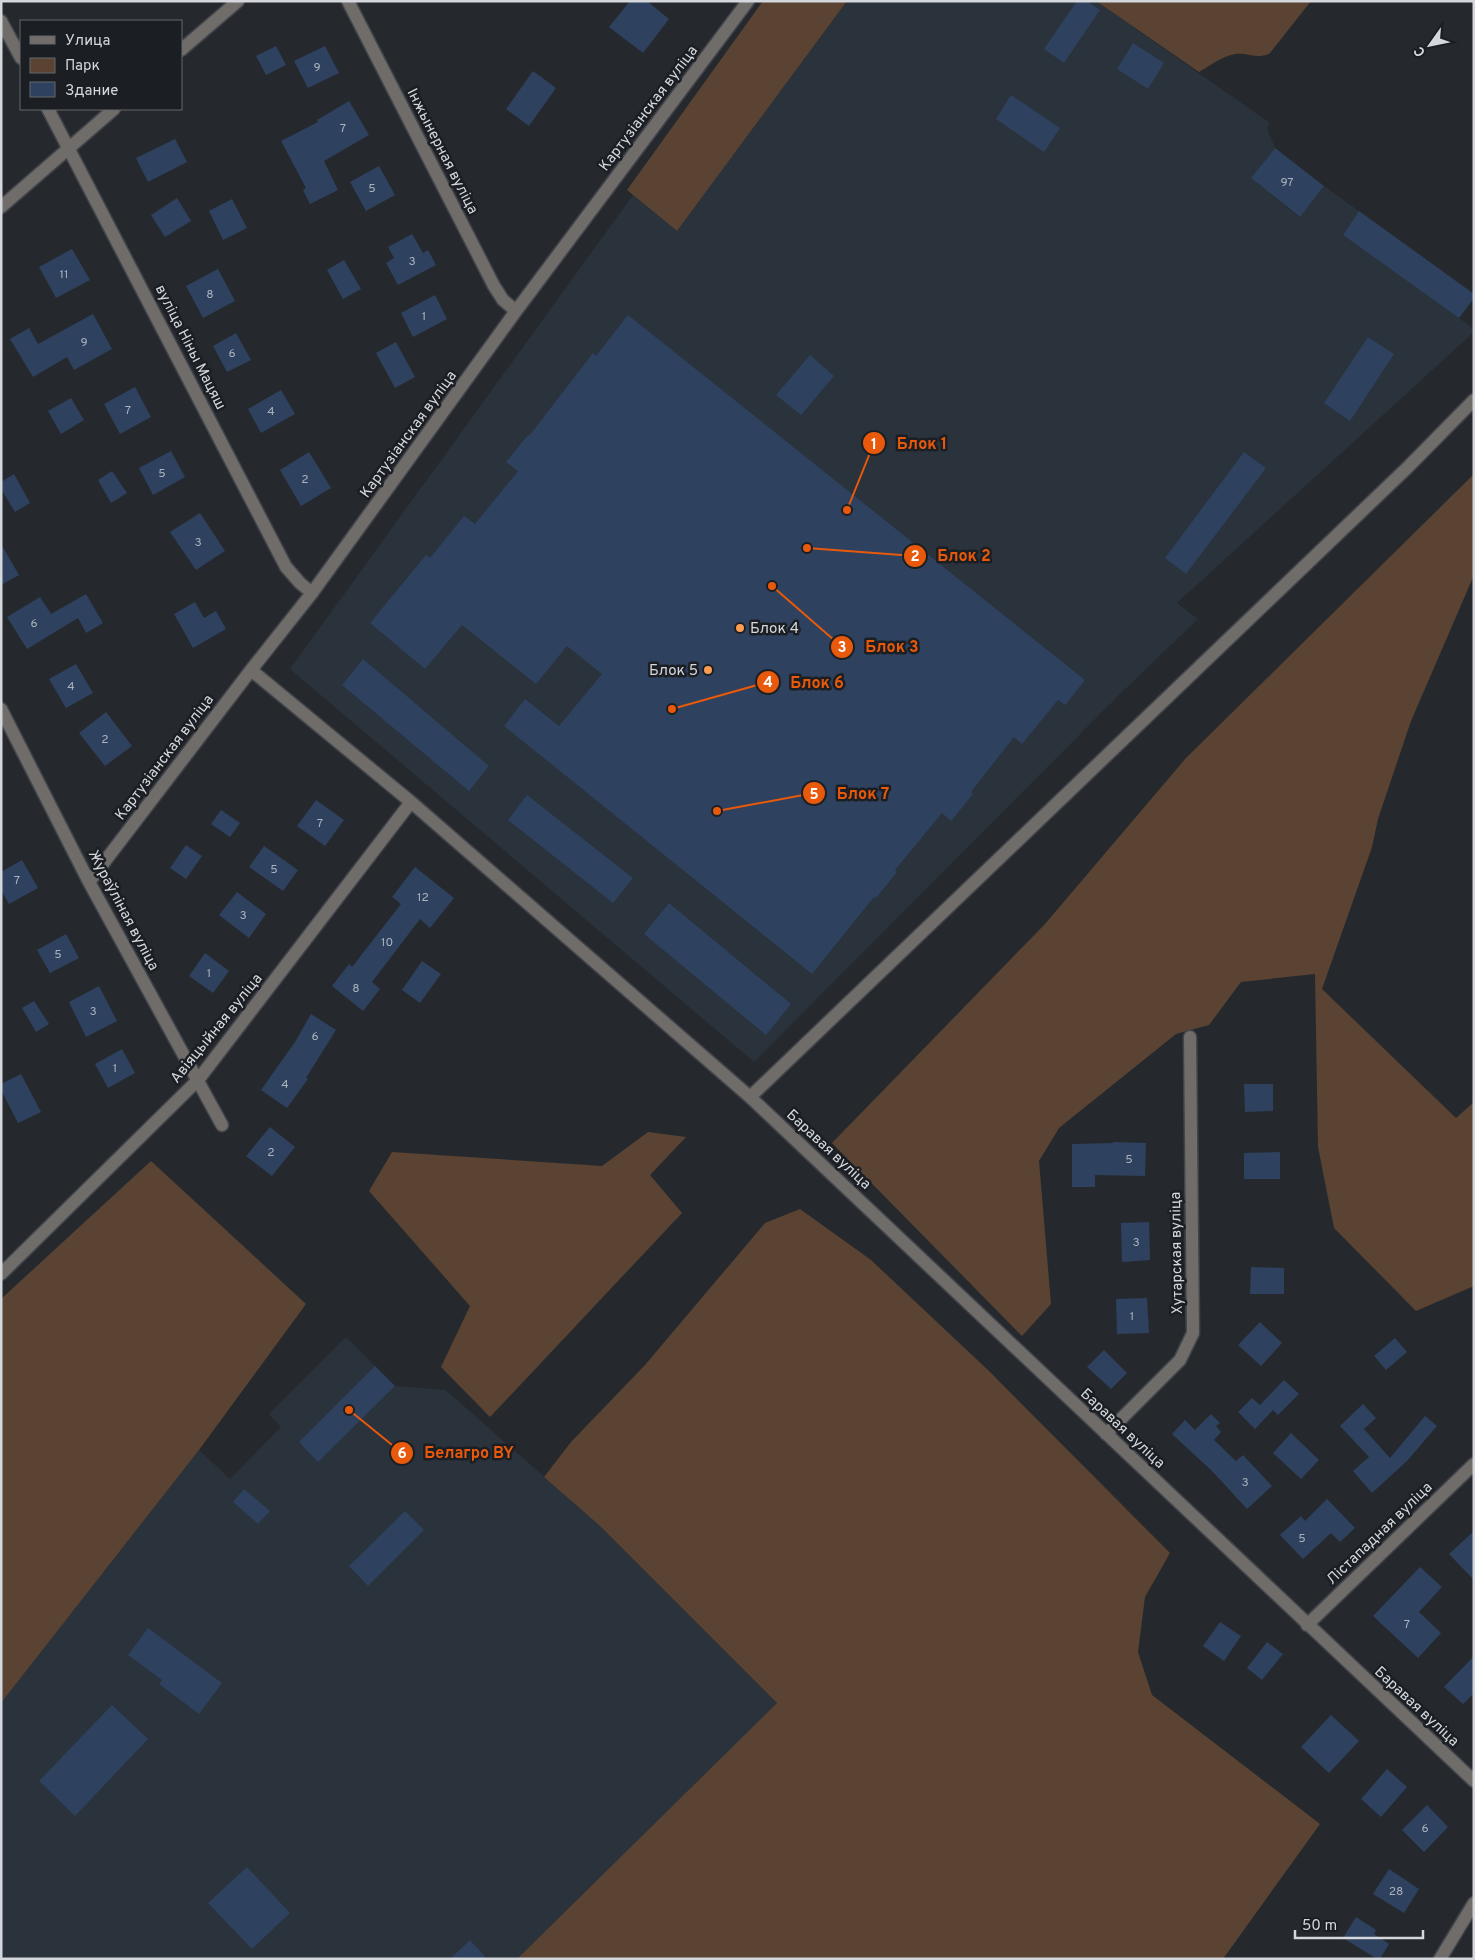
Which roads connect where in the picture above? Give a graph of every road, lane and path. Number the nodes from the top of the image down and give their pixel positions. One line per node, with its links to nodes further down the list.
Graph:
1 (238, 1): 5 (street)
2 (348, 1): 11 (street, Інжынерная вуліца)
3 (748, 1): 11 (street, Картузіанская вуліца)
4 (1, 21): 6 (street)
5 (182, 49)
6 (20, 56)
7 (49, 110): 9 (street, вуліца Ніны Мацяш)
8 (113, 110): 9 (street)
9 (69, 148): 10 (street); 13 (street, вуліца Ніны Мацяш)
10 (1, 206)
11 (516, 311): 13 (street, Картузіанская вуліца)
12 (1474, 400): 20 (street)
13 (312, 594): 14 (street, Картузіанская вуліца)
14 (251, 670): 16 (street, Баравая вуліца); 17 (street, Картузіанская вуліца)
15 (1, 709): 17 (street, Жураўліная вуліца)
16 (411, 802): 19 (street, Авіяцыйная вуліца); 20 (street, Баравая вуліца)
17 (89, 882): 19 (street, Жураўліная вуліца)
18 (1190, 1037): 23 (street, Хутарская вуліца)
19 (198, 1080): 21 (street, Жураўліная вуліца); 22 (street, Авіяцыйная вуліца)
20 (750, 1097): 23 (street, Баравая вуліца)
21 (222, 1125)
22 (1, 1274)
23 (1106, 1434): 25 (street, Баравая вуліца)
24 (1474, 1464): 25 (street, Лістападная вуліца)
25 (1307, 1625): 26 (street, Баравая вуліца)
26 (1474, 1781)
27 (1474, 1903): 28 (street)
28 (1440, 1959)

